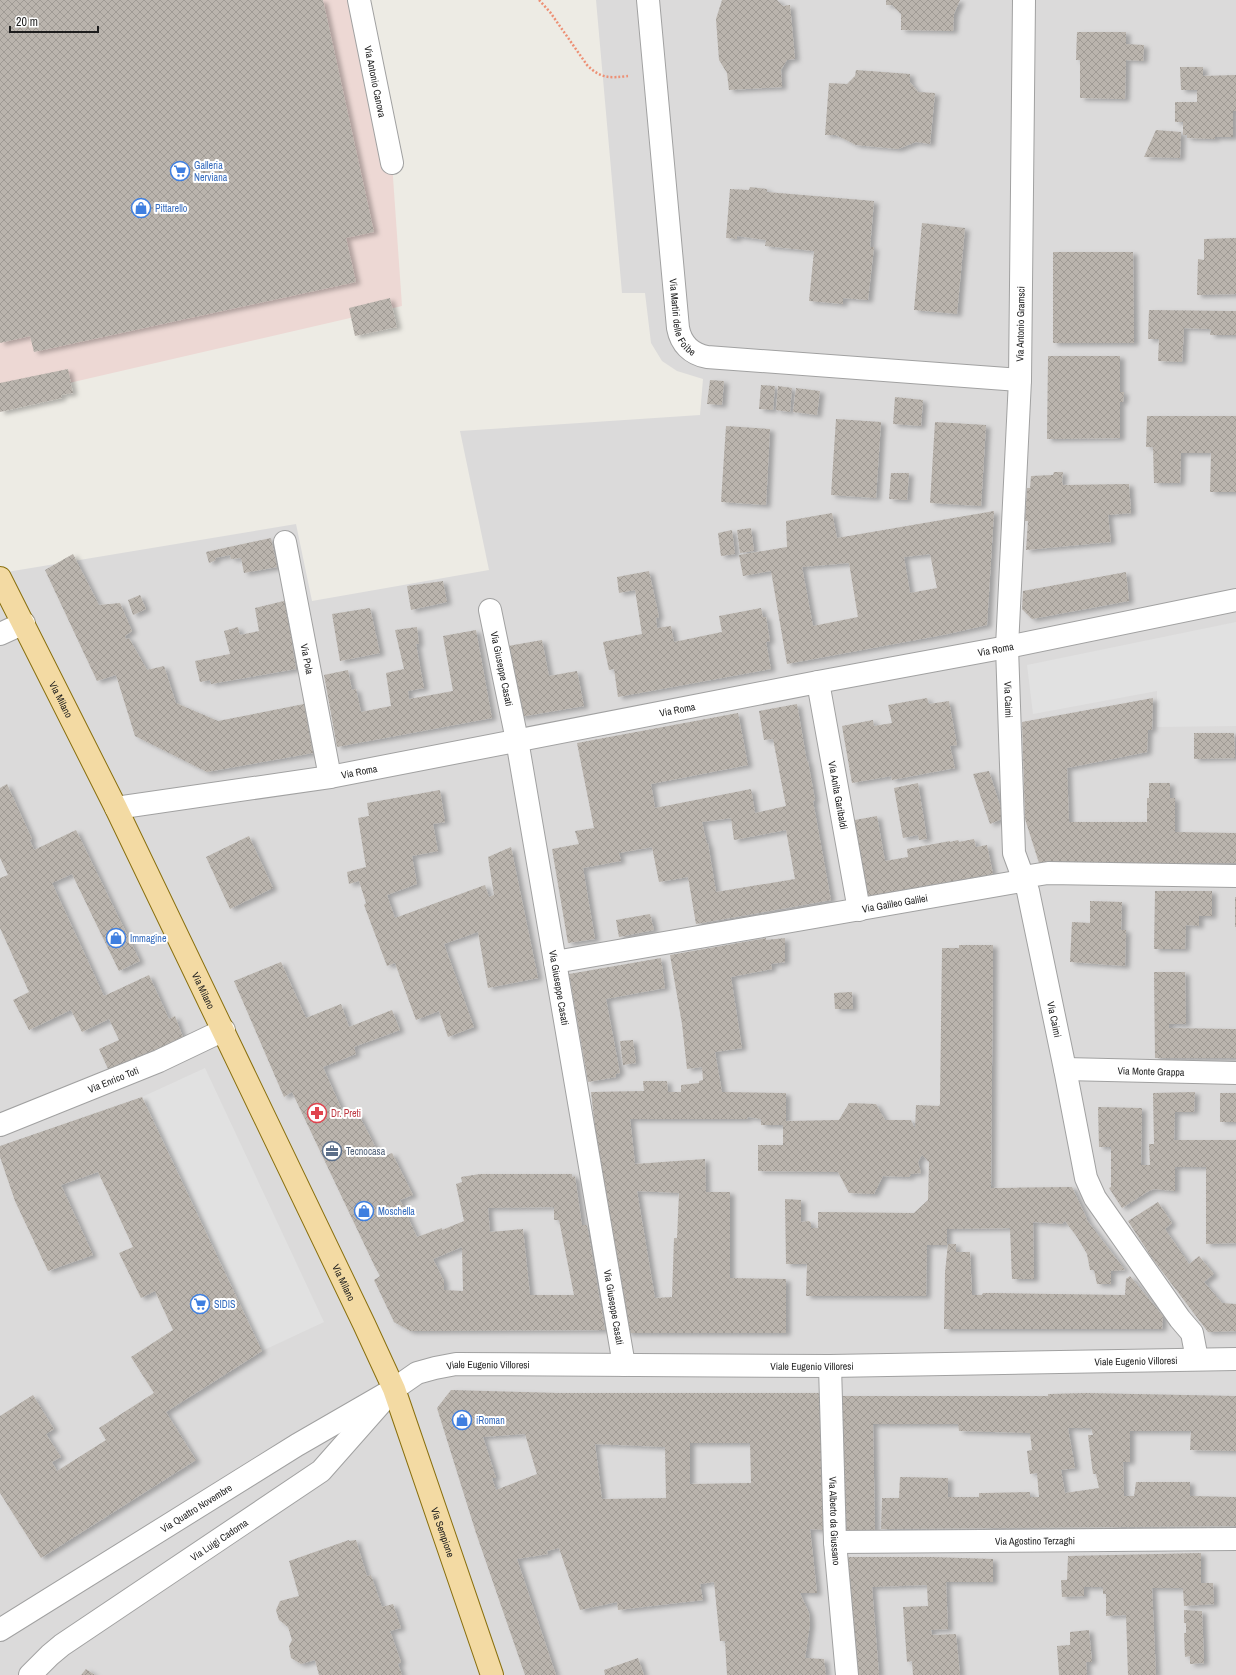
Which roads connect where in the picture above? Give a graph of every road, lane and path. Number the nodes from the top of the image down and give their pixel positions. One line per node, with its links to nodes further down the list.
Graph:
1 (358, 0): 6 (street, Via Antonio Canova)
2 (539, 0): 5 (path)
3 (648, 0): 5 (street, Via Martiri delle Foibe)
4 (1024, 0): 7 (street, Via Antonio Gramsci)
5 (655, 72): 7 (street, Via Martiri delle Foibe)
6 (392, 163)
7 (1020, 380): 15 (street, Via Antonio Gramsci)
8 (285, 542): 18 (street, Via Pola)
9 (0, 570): 10 (main road, Via Milano)
10 (5, 586): 13 (main road, Via Milano)
11 (1236, 600): 15 (street, Via Roma)
12 (490, 610): 17 (street, Via Giuseppe Casati)
13 (24, 623): 14 (street); 19 (main road, Via Milano)
14 (0, 634)
15 (1007, 647): 16 (street, Via Roma); 21 (street, Via Caimi)
16 (818, 682): 17 (street, Via Roma); 22 (street, Via Anita Garibaldi)
17 (517, 740): 18 (street, Via Roma); 23 (street, Via Giuseppe Casati)
18 (330, 777): 19 (street, Via Roma)
19 (116, 808): 24 (main road, Via Milano)
20 (1236, 876): 21 (street, Via Galileo Galilei)
21 (1023, 877): 22 (street, Via Galileo Galilei); 25 (street, Via Caimi)
22 (859, 910): 23 (street, Via Galileo Galilei)
23 (555, 962): 30 (street, Via Giuseppe Casati)
24 (224, 1030): 27 (street, Via Enrico Toti); 32 (main road, Via Milano)
25 (1065, 1069): 26 (street, Via Monte Grappa); 28 (street, Via Caimi)
26 (1236, 1073)
27 (0, 1125)
28 (1197, 1359): 29 (street, Viale Eugenio Villoresi); 31 (street, Viale Eugenio Villoresi)
29 (1236, 1359)
30 (624, 1365): 31 (street, Viale Eugenio Villoresi); 32 (street, Viale Eugenio Villoresi)
31 (830, 1366): 34 (street, Via Alberto da Giussano)
32 (394, 1389): 35 (street, Via Quattro Novembre); 36 (street, Via Luigi Cadorna); 37 (main road, Via Sempione)
33 (1236, 1539): 34 (street, Via Agostino Terzaghi)
34 (835, 1542): 38 (street, Via Alberto da Giussano)
35 (0, 1630)
36 (30, 1675)
37 (492, 1675)
38 (847, 1675)

